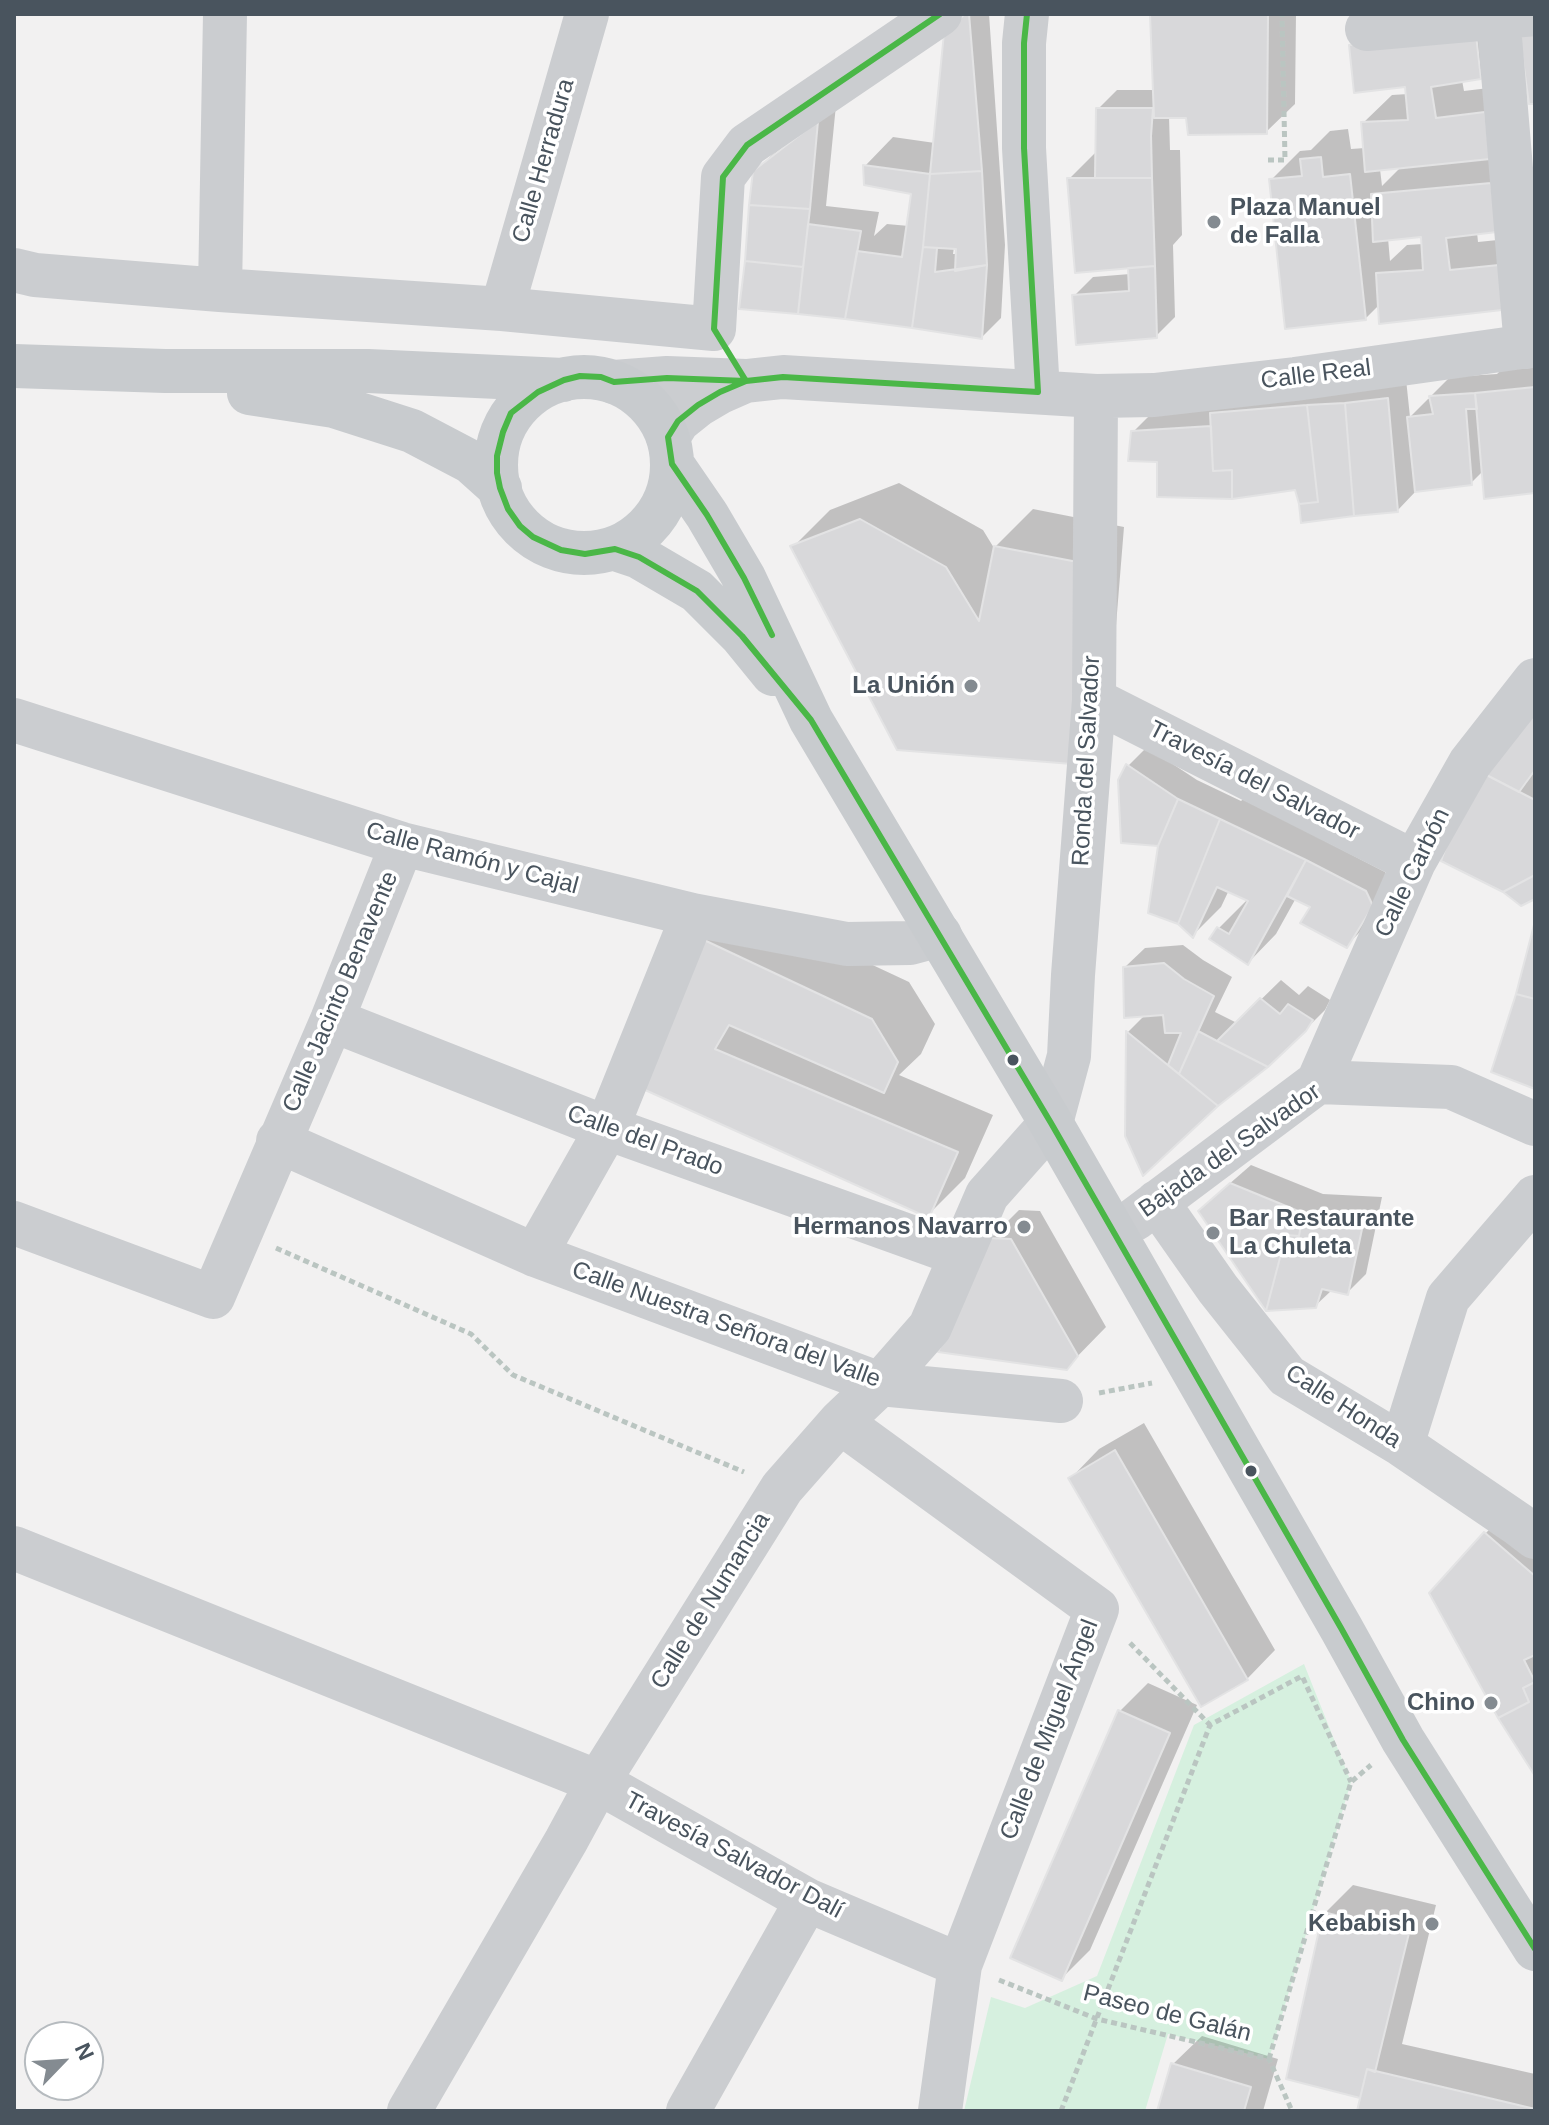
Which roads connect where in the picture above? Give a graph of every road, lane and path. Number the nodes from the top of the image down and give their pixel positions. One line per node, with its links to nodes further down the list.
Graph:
1 (225, 14): 10 (street)
2 (587, 14): 11 (street, Calle Herradura)
3 (940, 14): 12 (street)
4 (1027, 14): 19 (street)
5 (1282, 14): 8 (path)
6 (1511, 16): 7 (street); 13 (street)
7 (1367, 29)
8 (1268, 160)
9 (14, 270): 10 (street)
10 (220, 290): 11 (street)
11 (502, 309): 12 (street)
12 (714, 329): 17 (street)
13 (1530, 346): 20 (street, Calle Real)
14 (14, 366): 15 (main road)
15 (165, 371): 16 (main road); 22 (main road)
16 (564, 380): 18 (main road); 22 (main road)
17 (746, 381): 18 (street); 19 (street, Calle Real); 21 (street)
18 (614, 382): 21 (main road)
19 (1038, 392): 20 (street, Calle Real)
20 (1096, 396): 25 (street, Ronda del Salvador)
21 (670, 451): 23 (main road); 27 (main road)
22 (500, 488): 23 (main road)
23 (615, 549): 27 (main road)
24 (1535, 680): 29 (street, Calle Carbón)
25 (1094, 700): 29 (street, Travesía del Salvador); 34 (street, Ronda del Salvador)
26 (14, 720): 28 (street, Calle Ramón y Cajal)
27 (811, 720): 31 (main road)
28 (402, 844): 30 (street, Calle Ramón y Cajal); 32 (street, Calle Jacinto Benavente)
29 (1414, 862): 33 (street, Calle Carbón)
30 (693, 915): 31 (street, Calle Ramón y Cajal); 36 (street)
31 (940, 935): 34 (main road)
32 (332, 1020): 36 (street, Calle del Prado); 37 (street, Calle Jacinto Benavente)
33 (1318, 1082): 35 (street, Bajada del Salvador); 39 (street, Bajada del Salvador)
34 (1051, 1123): 42 (main road); 44 (street, Calle de Numancia)
35 (1535, 1124)
36 (607, 1128): 43 (street); 44 (street, Calle del Prado)
37 (278, 1141): 41 (street, Calle Jacinto Benavente); 43 (street, Calle Nuestra Señora del Valle)
38 (1535, 1197): 49 (street)
39 (1157, 1202): 42 (street, Bajada del Salvador); 49 (street, Calle Honda)
40 (14, 1223): 41 (street, Calle Jacinto Benavente)
41 (240, 1232): 50 (path)
42 (1114, 1234): 45 (main road)
43 (535, 1255): 46 (street, Calle Nuestra Señora del Valle)
44 (961, 1255): 46 (street, Calle de Numancia)
45 (1196, 1374): 47 (path); 55 (main road)
46 (880, 1384): 47 (street, Calle Nuestra Señora del Valle); 48 (street, Calle de Numancia)
47 (1061, 1401)
48 (840, 1422): 50 (street, Calle de Numancia); 53 (street, Calle de Miguel Ángel)
49 (1402, 1445): 51 (street, Calle Honda)
50 (782, 1488): 56 (street, Calle de Numancia)
51 (1535, 1537)
52 (14, 1548): 56 (street, Travesía Salvador Dalí)
53 (1097, 1609): 54 (path); 60 (street, Calle de Miguel Ángel)
54 (1210, 1725): 57 (path); 61 (path)
55 (1403, 1740): 57 (path); 59 (main road)
56 (598, 1782): 58 (street, Travesía Salvador Dalí); 63 (street, Calle de Numancia)
57 (1351, 1782): 62 (path)
58 (807, 1900): 60 (street, Travesía Salvador Dalí); 64 (street)
59 (1535, 1949)
60 (960, 1965): 61 (path, Paseo de Galán); 65 (street, Calle de Miguel Ángel)
61 (1097, 2019): 62 (path, Paseo de Galán); 66 (path)
62 (1269, 2059): 67 (path, Paseo de Galán)
63 (409, 2111)
64 (688, 2111)
65 (940, 2111)
66 (1061, 2111)
67 (1292, 2111)

